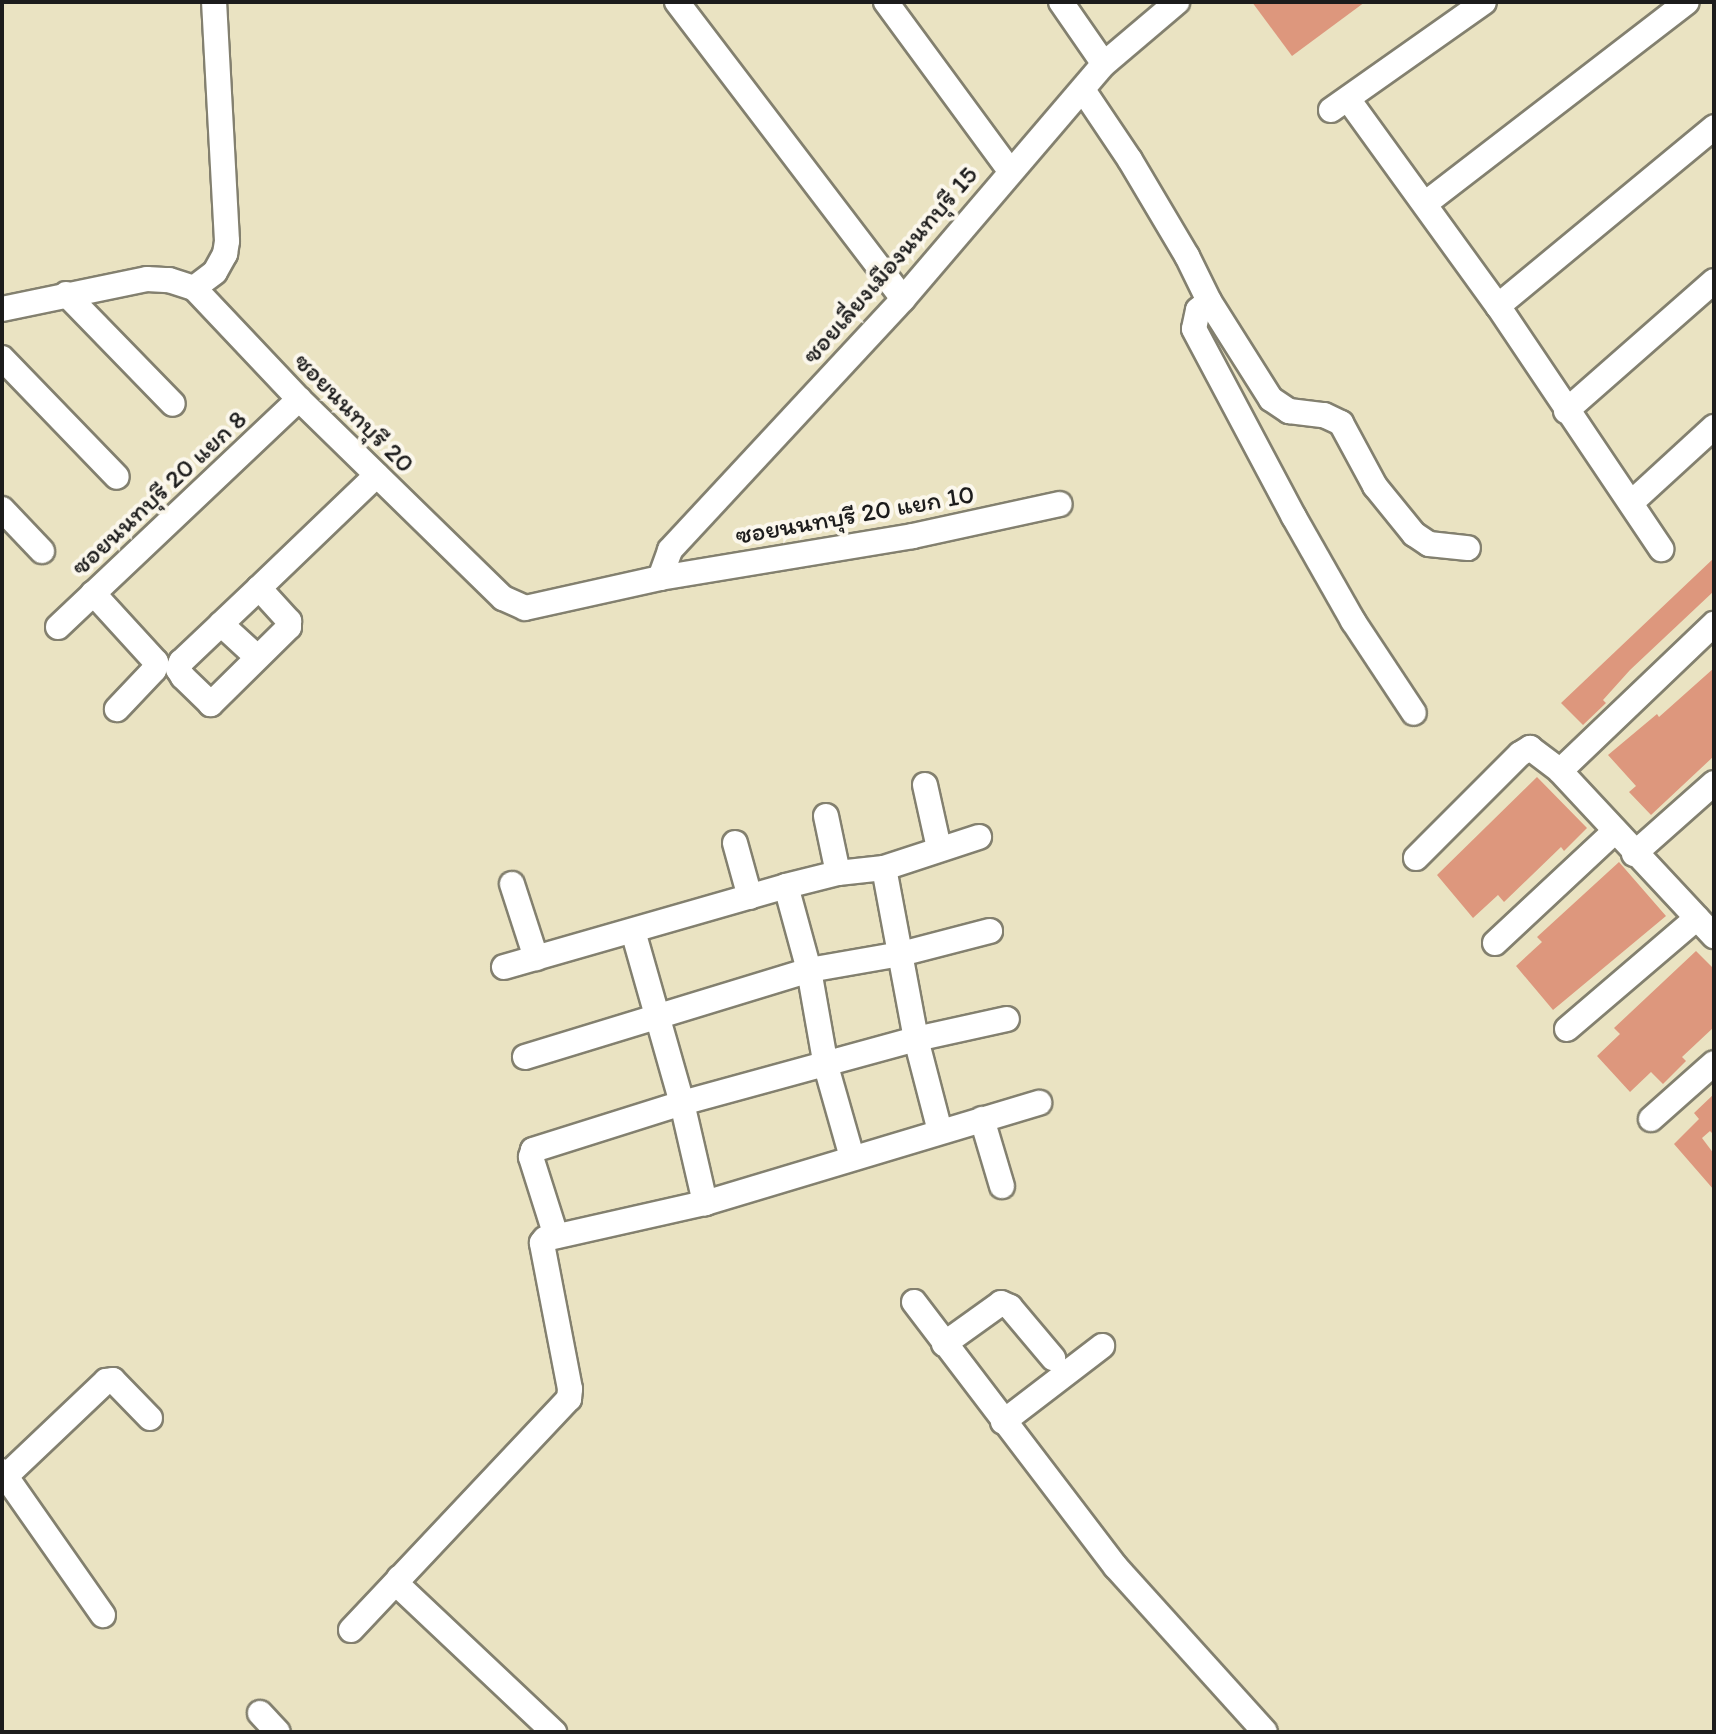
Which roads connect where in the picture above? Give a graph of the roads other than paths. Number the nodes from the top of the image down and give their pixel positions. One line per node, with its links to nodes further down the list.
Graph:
1 (214, 2): 14 (street)
2 (677, 2): 16 (street)
3 (886, 2): 11 (street)
4 (1061, 2): 8 (street)
5 (1177, 2): 8 (street, ซอยเลี่ยงเมืองนนทบุรี 15)
6 (1484, 2): 12 (street)
7 (1687, 2): 12 (street)
8 (1104, 64): 9 (street, ซอยเลี่ยงเมืองนนทบุรี 15)
9 (1083, 90): 11 (street, ซอยเลี่ยงเมืองนนทบุรี 15); 17 (street)
10 (1714, 127): 18 (street)
11 (1010, 171): 16 (street, ซอยเลี่ยงเมืองนนทบุรี 15)
12 (1426, 203): 18 (street)
13 (1714, 281): 23 (street)
14 (194, 288): 15 (street); 21 (street, ซอยนนทบุรี 20)
15 (66, 294): 19 (street); 22 (street)
16 (903, 299): 33 (street, ซอยเลี่ยงเมืองนนทบุรี 15)
17 (1209, 301): 30 (street); 41 (street)
18 (1498, 306): 23 (street)
19 (2, 309)
20 (2, 358): 26 (street)
21 (299, 399): 25 (street, ซอยนนทบุรี 20); 35 (street, ซอยนนทบุรี 20 แยก 8)
22 (173, 404)
23 (1566, 411): 27 (street)
24 (1714, 427): 27 (street)
25 (377, 475): 33 (street, ซอยนนทบุรี 20); 34 (street)
26 (117, 477)
27 (1631, 503): 31 (street)
28 (1060, 504): 33 (street, ซอยนนทบุรี 20 แยก 10)
29 (2, 509): 32 (street)
30 (1468, 548)
31 (1661, 549)
32 (42, 551)
33 (660, 578)
34 (259, 588): 36 (street); 39 (street)
35 (93, 593): 38 (street, ซอยนนทบุรี 20 แยก 8); 40 (street)
36 (221, 624): 39 (street); 39 (street)
37 (1714, 624): 42 (street)
38 (58, 627)
39 (257, 657)
40 (117, 709)
41 (1414, 713)
42 (1560, 771): 46 (street); 51 (street)
43 (1714, 783): 50 (street)
44 (925, 785): 49 (street)
45 (826, 816): 53 (street)
46 (1614, 832): 50 (street); 61 (street)
47 (979, 837): 49 (street)
48 (735, 843): 56 (street)
49 (939, 848): 52 (street)
50 (1634, 854): 57 (street)
51 (1416, 858)
52 (884, 868): 53 (street); 62 (street)
53 (838, 873): 55 (street)
54 (512, 884): 63 (street)
55 (786, 886): 56 (street); 65 (street)
56 (750, 897): 58 (street)
57 (1697, 918): 60 (street); 68 (street)
58 (633, 931): 63 (street); 66 (street)
59 (990, 931): 62 (street)
60 (1714, 936)
61 (1495, 943)
62 (901, 954): 65 (street); 69 (street)
63 (536, 958): 64 (street)
64 (504, 967)
65 (809, 970): 66 (street); 72 (street)
66 (657, 1015): 70 (street); 73 (street)
67 (1007, 1019): 69 (street)
68 (1567, 1029)
69 (916, 1039): 72 (street); 77 (street)
70 (525, 1057)
71 (1714, 1063): 76 (street)
72 (826, 1066): 73 (street); 78 (street)
73 (682, 1103): 80 (street); 81 (street)
74 (1039, 1103): 75 (street)
75 (982, 1119): 77 (street); 79 (street)
76 (1651, 1119)
77 (940, 1131): 78 (street)
78 (852, 1157): 80 (street)
79 (1002, 1186)
80 (705, 1203): 81 (street)
81 (556, 1236): 89 (street)
82 (914, 1302): 83 (street)
83 (944, 1344): 85 (street); 87 (street)
84 (1102, 1346): 87 (street)
85 (1053, 1358)
86 (150, 1418): 88 (street)
87 (1003, 1422): 95 (street)
88 (4, 1474): 90 (street)
89 (399, 1578): 91 (street); 94 (street)
90 (103, 1615)
91 (351, 1630)
92 (260, 1713): 93 (street)
93 (278, 1732)
94 (554, 1732)
95 (1265, 1732)

